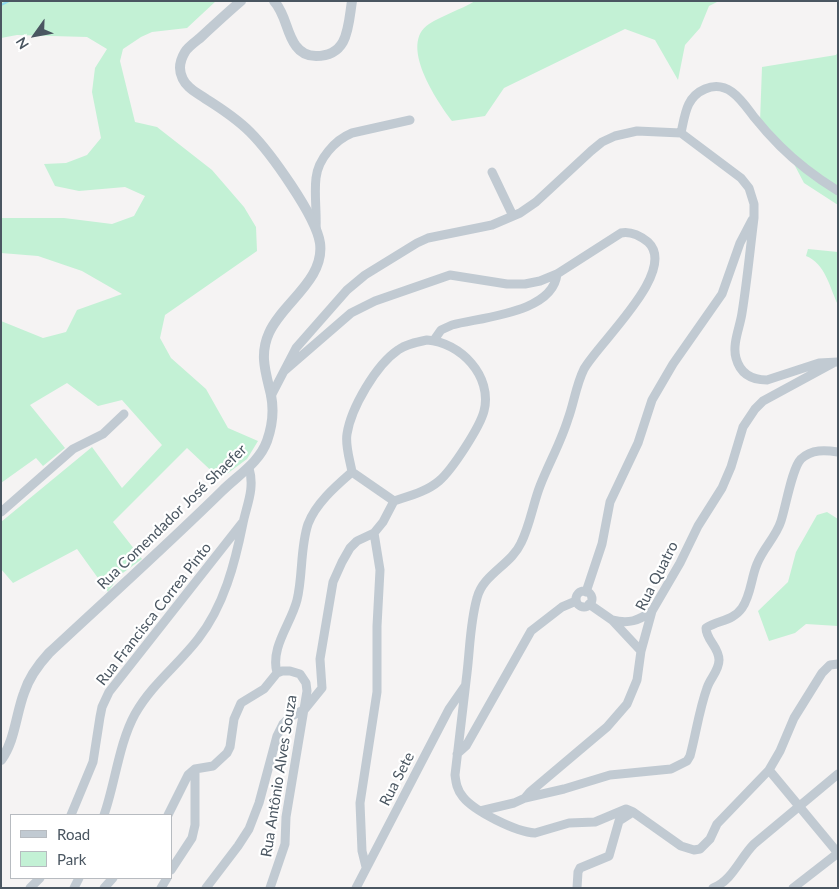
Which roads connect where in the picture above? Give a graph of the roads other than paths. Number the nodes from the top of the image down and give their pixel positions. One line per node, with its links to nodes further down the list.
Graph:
1 (241, 1): 10 (street, Rua Comendador José Shaefer)
2 (274, 1): 3 (street)
3 (352, 1)
4 (410, 120): 10 (street)
5 (681, 133): 7 (street); 8 (street); 9 (street)
6 (492, 172): 8 (street)
7 (838, 191)
8 (513, 216): 14 (street)
9 (754, 218): 13 (street); 24 (street)
10 (316, 229): 15 (street, Rua Comendador José Shaefer)
11 (557, 274): 12 (street); 14 (street); 32 (street)
12 (434, 340): 19 (street); 20 (street)
13 (836, 362): 27 (street, Rua Quatro)
14 (284, 371): 15 (street)
15 (271, 396): 18 (street, Rua Comendador José Shaefer)
16 (124, 414): 21 (street)
17 (838, 452): 39 (street)
18 (249, 468): 22 (street); 35 (street, Rua Comendador José Shaefer)
19 (352, 472): 20 (street); 31 (street)
20 (394, 501): 23 (street)
21 (1, 512)
22 (244, 520): 43 (street, Rua Francisca Correa Pinto); 44 (street)
23 (374, 533): 33 (street); 47 (street)
24 (586, 592): 25 (street); 26 (street)
25 (576, 601): 26 (street); 34 (street)
26 (590, 604): 28 (street)
27 (652, 611): 28 (street); 29 (street, Rua Quatro)
28 (612, 620): 29 (street)
29 (641, 651): 39 (street, Rua Quatro)
30 (838, 664): 37 (street)
31 (277, 673): 33 (street, Rua Antônio Alves Souza); 36 (street)
32 (465, 685): 34 (street); 47 (street, Rua Sete)
33 (302, 712): 51 (street); 52 (street, Rua Antônio Alves Souza)
34 (458, 754): 41 (street)
35 (1, 760)
36 (195, 769): 45 (street); 48 (street)
37 (769, 770): 40 (street); 42 (street)
38 (838, 774): 40 (street)
39 (525, 798): 41 (street, Rua Quatro)
40 (798, 807): 46 (street); 55 (street)
41 (480, 811): 42 (street)
42 (633, 812): 54 (street)
43 (71, 814)
44 (104, 814)
45 (168, 814)
46 (838, 853): 56 (street)
47 (366, 867): 53 (street, Rua Sete)
48 (172, 868)
49 (39, 879): 50 (street)
50 (30, 888)
51 (206, 888)
52 (270, 888)
53 (356, 888)
54 (578, 888)
55 (713, 888)
56 (793, 888)

